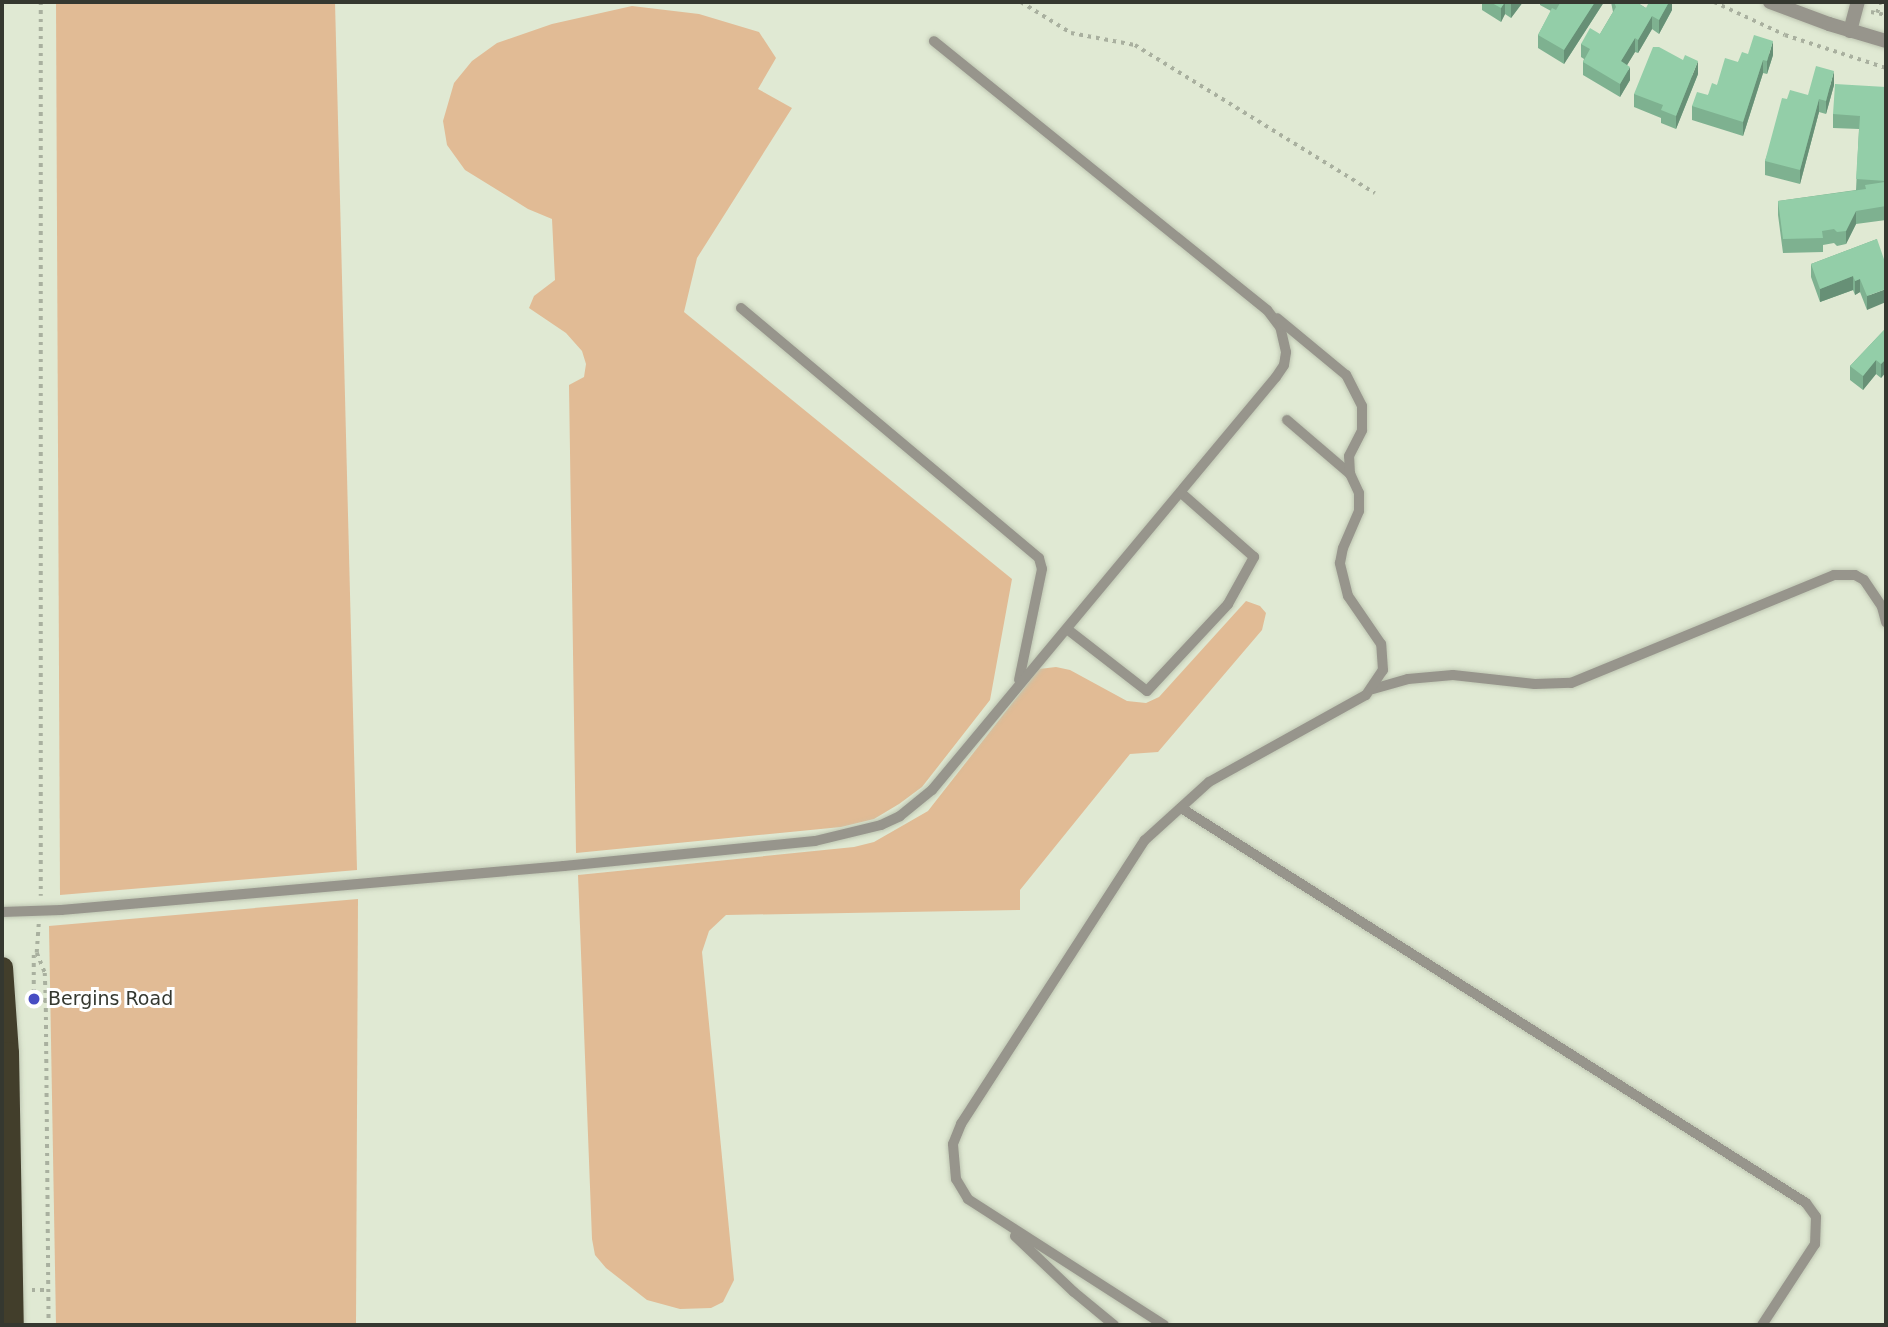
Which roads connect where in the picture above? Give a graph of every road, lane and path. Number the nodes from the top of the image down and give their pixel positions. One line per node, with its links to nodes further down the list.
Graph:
1 (41, 2): 24 (path)
2 (1021, 2): 13 (path)
3 (1714, 2): 12 (path)
4 (1770, 2): 9 (street)
5 (1880, 2): 7 (path)
6 (1864, 7): 7 (path); 9 (street)
7 (1877, 13): 8 (path)
8 (1886, 15)
9 (1850, 31): 11 (street)
10 (934, 41): 15 (lane)
11 (1886, 41)
12 (1886, 68)
13 (1376, 193)
14 (741, 308): 21 (lane)
15 (1267, 310): 17 (lane); 18 (lane)
16 (1287, 419): 17 (lane)
17 (1350, 474): 22 (lane)
18 (1180, 492): 20 (lane); 20 (lane)
19 (1886, 622): 22 (lane)
20 (1067, 629): 21 (lane)
21 (1019, 683): 24 (lane)
22 (1373, 689): 23 (lane)
23 (1181, 808): 29 (lane); 34 (lane)
24 (41, 911): 25 (lane); 28 (path)
25 (2, 912)
26 (34, 955): 28 (path)
27 (2, 967): 30 (highway)
28 (46, 1000): 31 (path)
29 (1005, 1225): 32 (lane); 33 (lane)
30 (13, 1325)
31 (49, 1325)
32 (1114, 1325)
33 (1164, 1325)
34 (1762, 1325)

